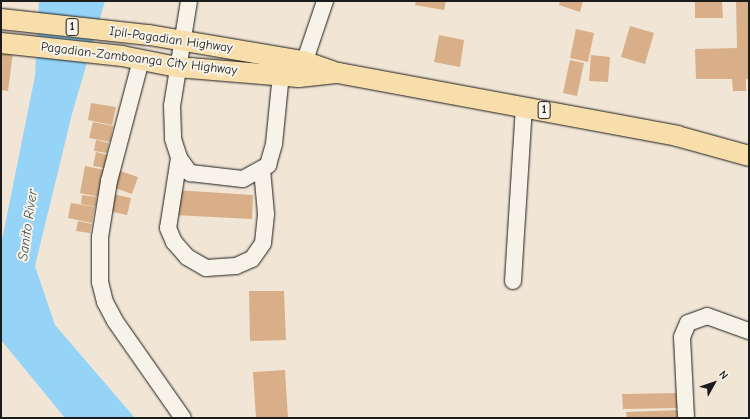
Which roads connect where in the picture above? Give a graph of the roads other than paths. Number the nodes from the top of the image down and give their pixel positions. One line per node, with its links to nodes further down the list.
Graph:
1 (189, 1): 4 (street)
2 (325, 1): 8 (street)
3 (9, 19): 4 (main road, Ipil-Pagadian Highway / 1)
4 (181, 41): 7 (street); 8 (main road, Ipil-Pagadian Highway / 1)
5 (9, 43): 6 (main road, Pagadian-Zamboanga City Highway / 1)
6 (141, 60): 7 (main road, Pagadian-Zamboanga City Highway / 1); 15 (street)
7 (177, 67): 8 (main road, Pagadian-Zamboanga City Highway / 1); 11 (street)
8 (291, 68): 9 (main road, Ipil-Pagadian Highway / 1); 12 (street)
9 (524, 106): 10 (main road, 1); 13 (street)
10 (749, 156)
11 (178, 158): 12 (street); 12 (street)
12 (262, 169)
13 (513, 281)
14 (749, 331): 16 (street)
15 (183, 418)
16 (686, 418)

